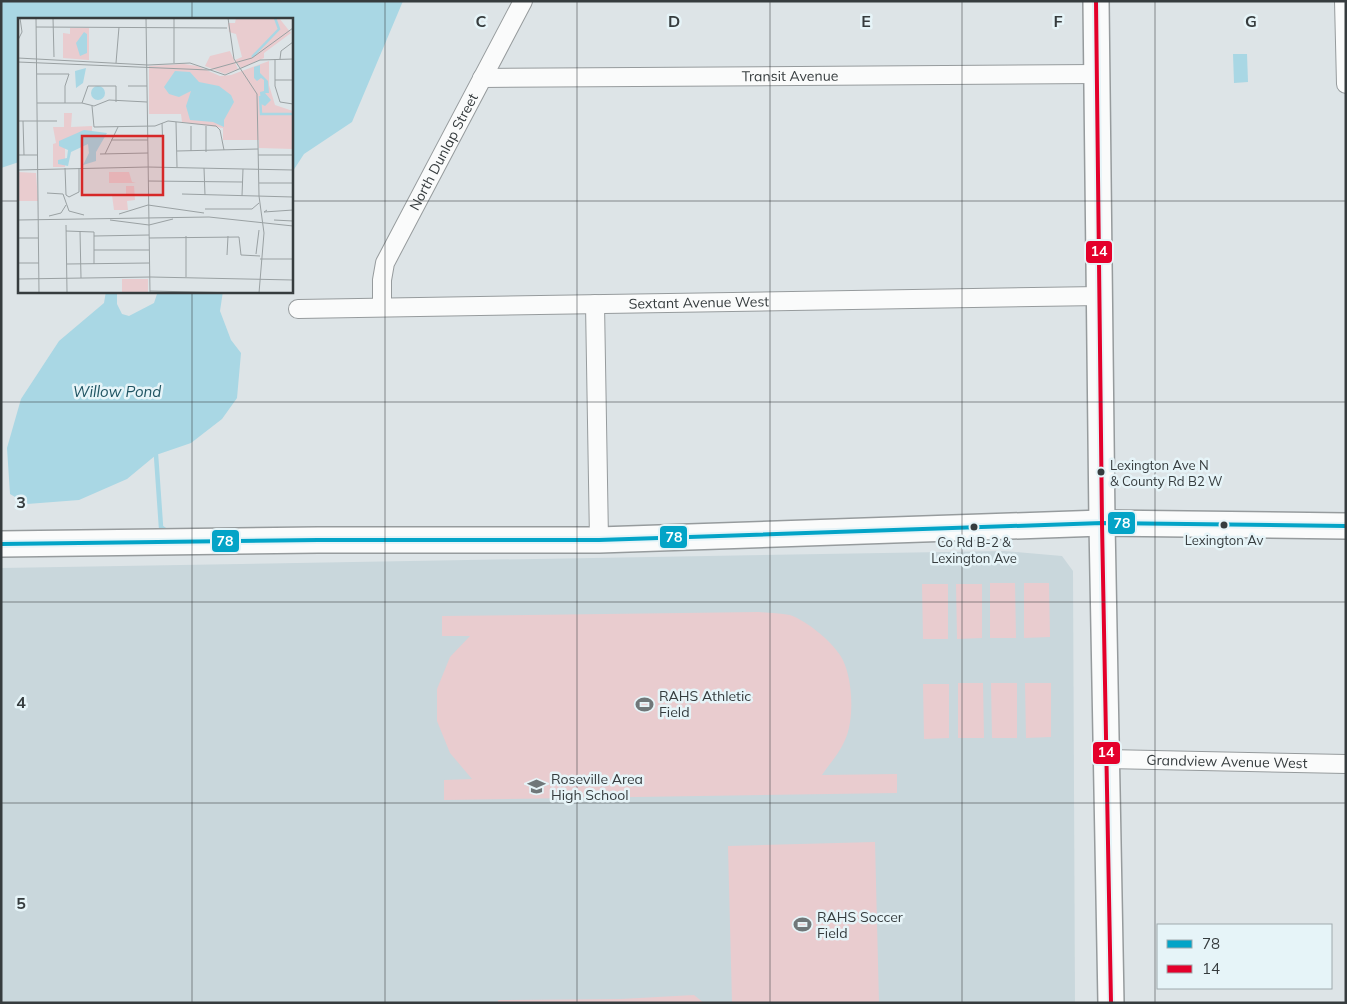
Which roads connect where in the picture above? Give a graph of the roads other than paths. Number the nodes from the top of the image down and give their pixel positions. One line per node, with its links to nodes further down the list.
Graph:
1 (523, 1): 5 (street, North Dunlap Street)
2 (1096, 1): 4 (street)
3 (1344, 1): 6 (street)
4 (1097, 74): 5 (street, Transit Avenue); 7 (street)
5 (482, 78): 9 (street, North Dunlap Street)
6 (1346, 84)
7 (1100, 296): 8 (street, Sextant Avenue West); 11 (street)
8 (594, 304): 9 (street, Sextant Avenue West); 13 (street)
9 (382, 306): 10 (street, Sextant Avenue West)
10 (298, 309)
11 (1102, 523): 12 (street); 13 (street); 15 (street)
12 (1346, 526)
13 (599, 540): 14 (street)
14 (1, 544)
15 (1107, 759): 16 (street, Grandview Avenue West); 17 (street)
16 (1346, 764)
17 (1111, 1003)

